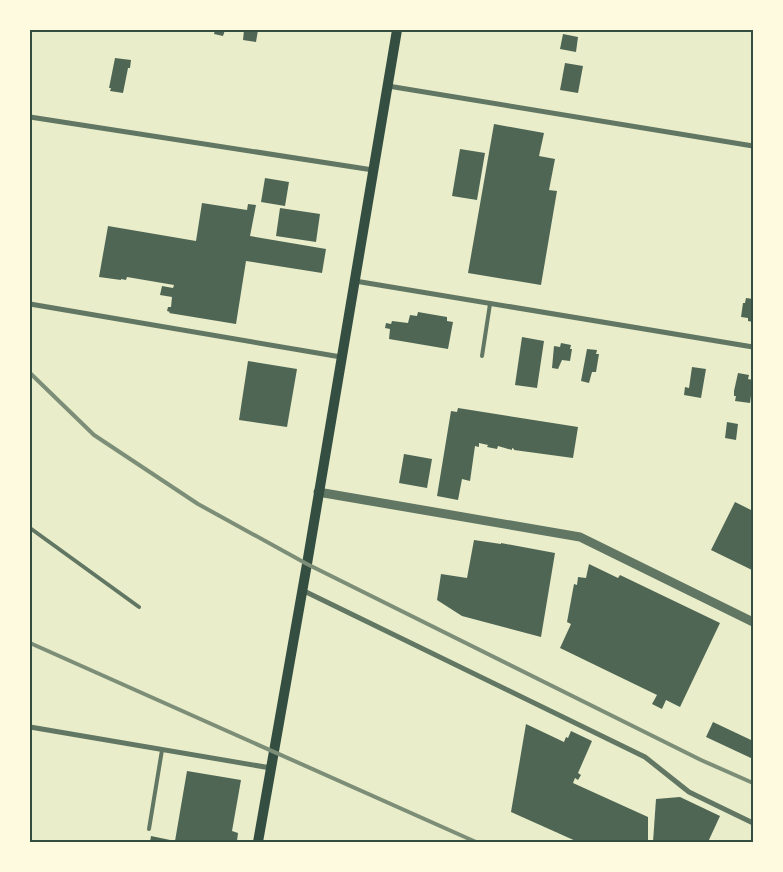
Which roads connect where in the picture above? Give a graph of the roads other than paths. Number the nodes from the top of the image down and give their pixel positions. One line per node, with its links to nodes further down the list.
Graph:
1 (397, 30): 2 (main road)
2 (388, 86): 4 (street); 5 (main road)
3 (30, 117): 5 (street)
4 (753, 146)
5 (373, 170): 6 (main road)
6 (354, 281): 8 (street); 11 (main road)
7 (30, 304): 11 (street)
8 (490, 304): 9 (street); 10 (lane)
9 (753, 347)
10 (482, 356)
11 (341, 357): 12 (main road)
12 (318, 492): 14 (main road); 16 (street)
13 (30, 528): 15 (lane)
14 (301, 590): 19 (main road); 20 (street)
15 (139, 608)
16 (753, 622)
17 (30, 727): 18 (street)
18 (162, 750): 19 (street); 21 (lane)
19 (271, 768): 22 (main road)
20 (753, 824)
21 (149, 829)
22 (258, 842)

